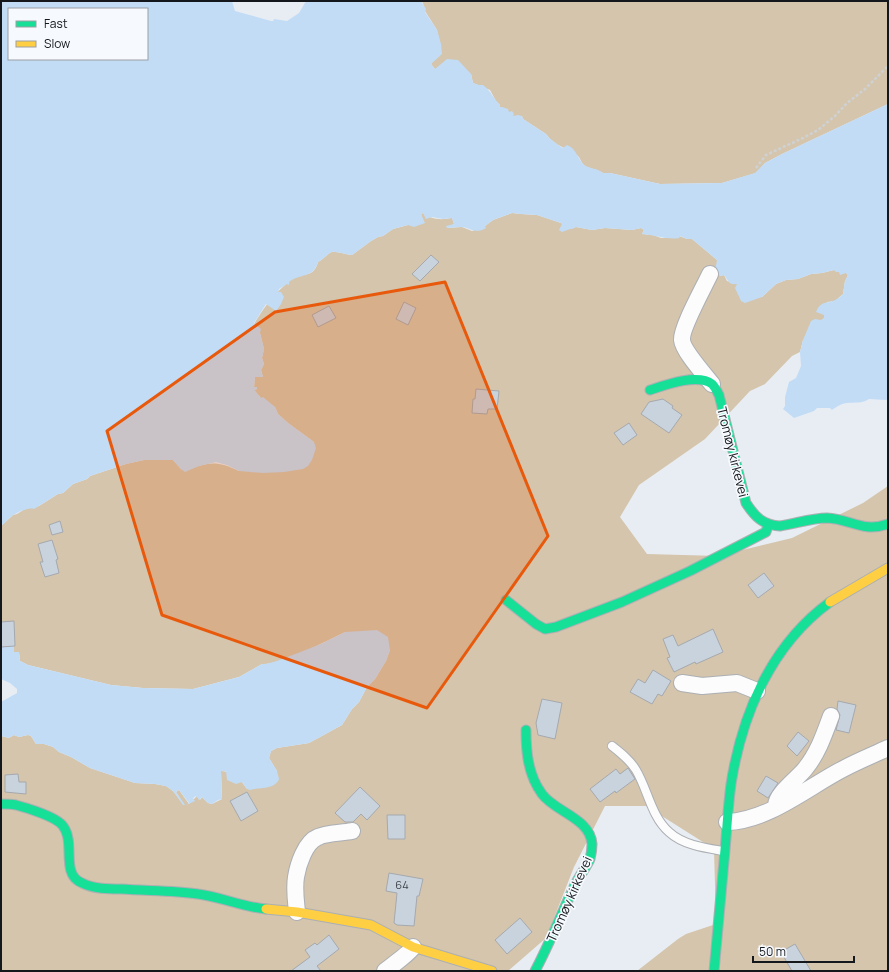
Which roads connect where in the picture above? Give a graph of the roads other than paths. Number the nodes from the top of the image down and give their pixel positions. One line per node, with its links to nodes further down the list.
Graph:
1 (710, 274): 2 (street)
2 (712, 384): 3 (street); 5 (street, Tromøy kirkevei)
3 (650, 390)
4 (888, 524): 5 (street)
5 (768, 525): 7 (street)
6 (888, 568): 9 (street)
7 (506, 600)
8 (682, 684): 9 (street)
9 (757, 691): 16 (street)
10 (831, 716): 15 (street)
11 (526, 730): 23 (street, Tromøy kirkevei)
12 (612, 746): 18 (lane)
13 (888, 748): 15 (street)
14 (1, 804): 19 (street)
15 (777, 806): 16 (street)
16 (727, 822): 18 (street)
17 (352, 831): 19 (street)
18 (724, 851): 24 (street)
19 (297, 912): 20 (street)
20 (413, 947): 21 (street); 22 (street)
21 (385, 971)
22 (492, 971)
23 (535, 971)
24 (714, 971)

